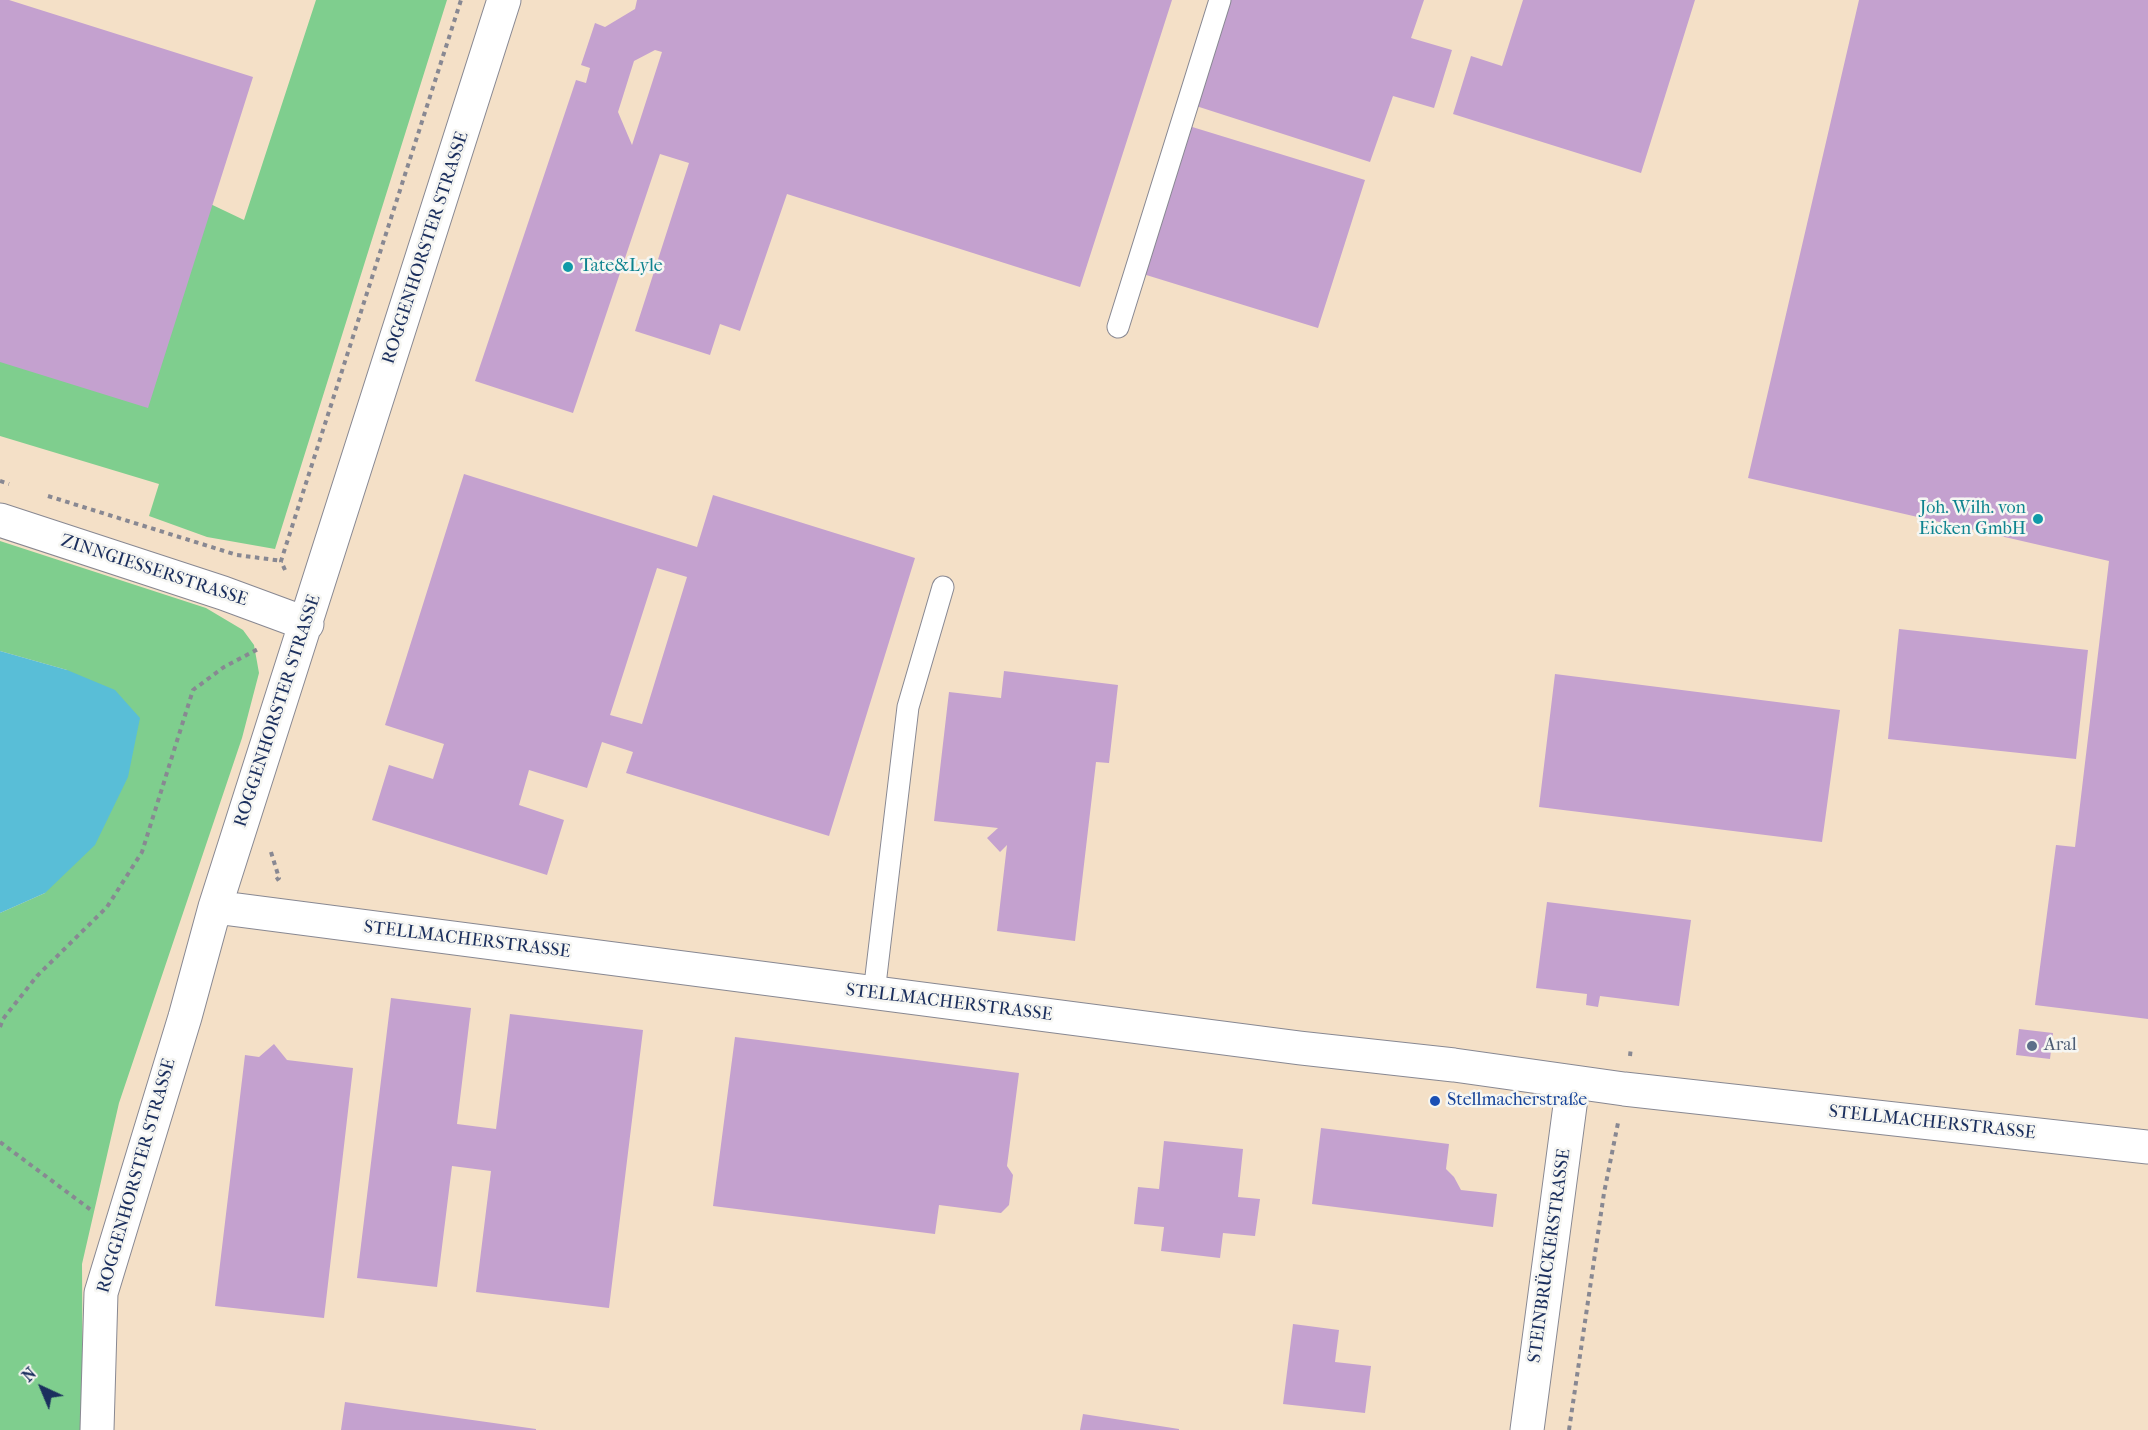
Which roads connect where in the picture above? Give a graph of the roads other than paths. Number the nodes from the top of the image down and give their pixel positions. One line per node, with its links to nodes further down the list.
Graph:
1 (504, 0): 6 (street, ROGGENHORSTER STRASSE)
2 (1220, 0): 3 (lane)
3 (1118, 327)
4 (0, 520): 6 (street, ZINNGIESSERSTRASSE)
5 (943, 587): 8 (lane)
6 (307, 624): 7 (street, ROGGENHORSTER STRASSE)
7 (215, 907): 8 (street, STELLMACHERSTRASSE); 11 (street, ROGGENHORSTER STRASSE)
8 (874, 993): 9 (street, STELLMACHERSTRASSE)
9 (1573, 1083): 10 (street, STELLMACHERSTRASSE); 12 (street, STEINBRÜCKERSTRASSE)
10 (2148, 1147)
11 (97, 1430)
12 (1527, 1430)

